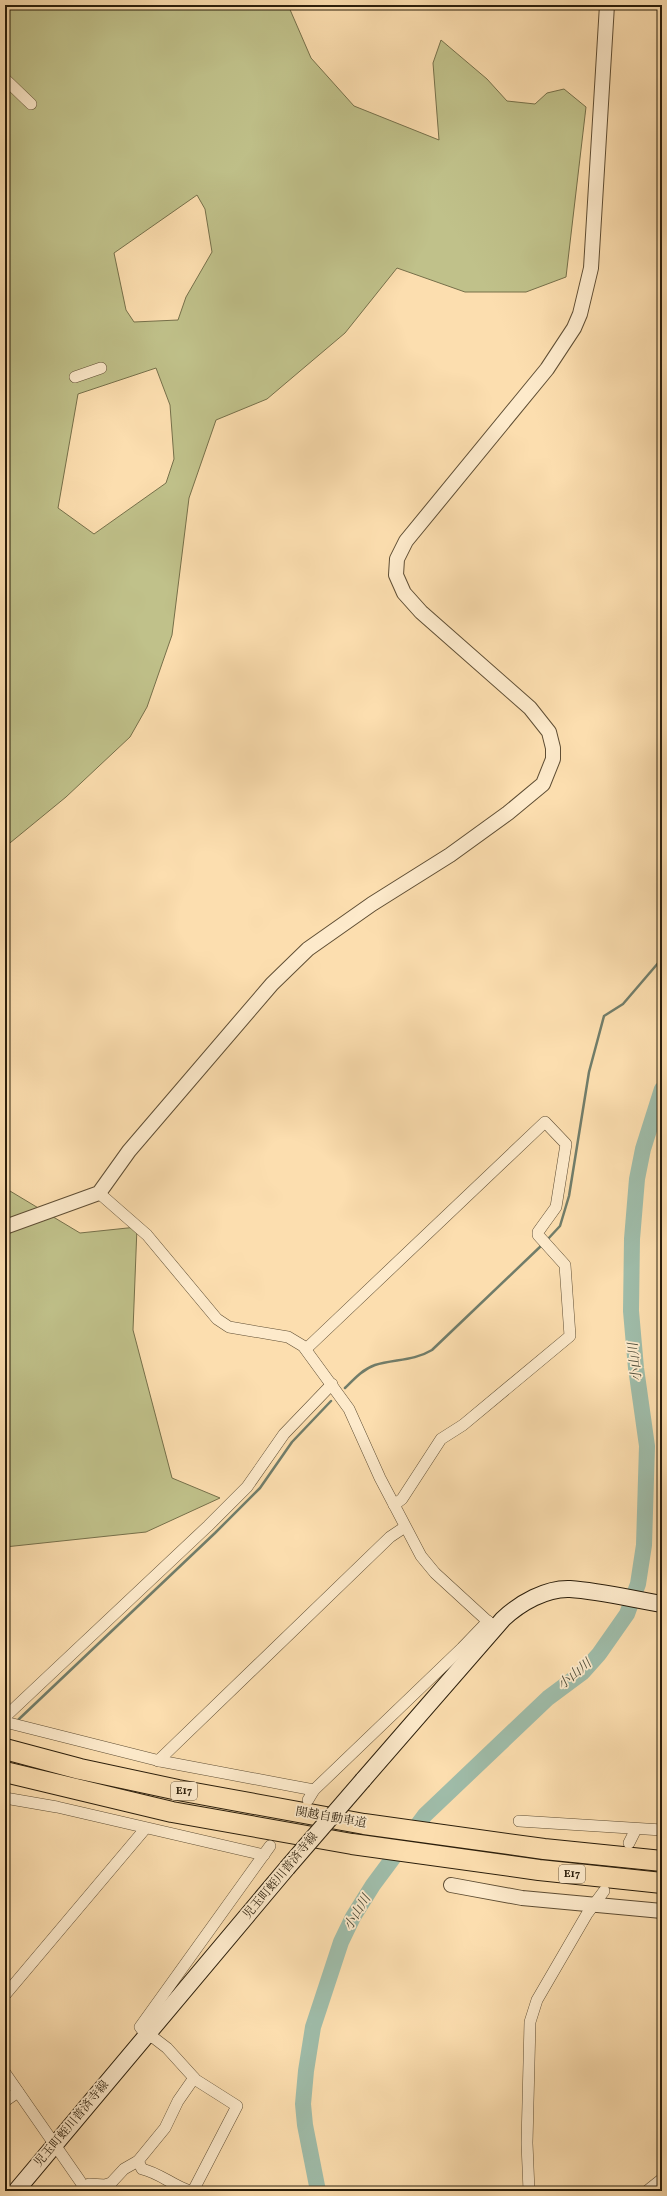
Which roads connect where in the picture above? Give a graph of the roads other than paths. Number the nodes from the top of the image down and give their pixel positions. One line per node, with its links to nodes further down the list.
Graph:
1 (607, 5): 6 (street)
2 (5, 79): 3 (street)
3 (31, 104)
4 (101, 368): 5 (street)
5 (75, 377)
6 (99, 1193): 7 (street); 8 (street)
7 (5, 1227)
8 (306, 1349): 9 (street); 10 (street)
9 (332, 1384): 10 (street); 14 (street)
10 (394, 1505): 11 (street)
11 (405, 1527): 13 (street); 17 (street)
12 (662, 1604): 13 (main road, 児玉町蛭川普済寺線)
13 (492, 1625): 19 (street); 34 (main road, 児玉町蛭川普済寺線, bridge)
14 (5, 1717)
15 (5, 1722): 17 (street)
16 (5, 1749): 27 (highway, 関越自動車道 / E17)
17 (158, 1760): 19 (street)
18 (5, 1772): 28 (highway, 関越自動車道 / E17)
19 (314, 1790): 21 (street)
20 (5, 1798): 23 (street)
21 (308, 1800)
22 (519, 1822): 24 (street)
23 (145, 1829): 33 (street); 34 (street)
24 (636, 1829): 25 (street); 26 (street)
25 (662, 1830)
26 (629, 1843)
27 (662, 1861)
28 (662, 1883)
29 (451, 1885): 31 (street)
30 (604, 1891): 31 (street)
31 (594, 1906): 32 (street); 45 (street)
32 (662, 1911)
33 (5, 1995)
34 (146, 2035): 36 (street); 39 (main road, 児玉町蛭川普済寺線)
35 (5, 2073): 37 (street)
36 (194, 2078): 40 (street); 44 (street)
37 (18, 2092): 38 (street); 39 (street)
38 (5, 2101)
39 (54, 2145): 42 (street); 43 (main road, 児玉町蛭川普済寺線)
40 (138, 2161): 42 (street); 44 (street)
41 (662, 2179): 46 (street)
42 (83, 2189)
43 (16, 2191)
44 (192, 2191)
45 (529, 2191)
46 (647, 2191)

